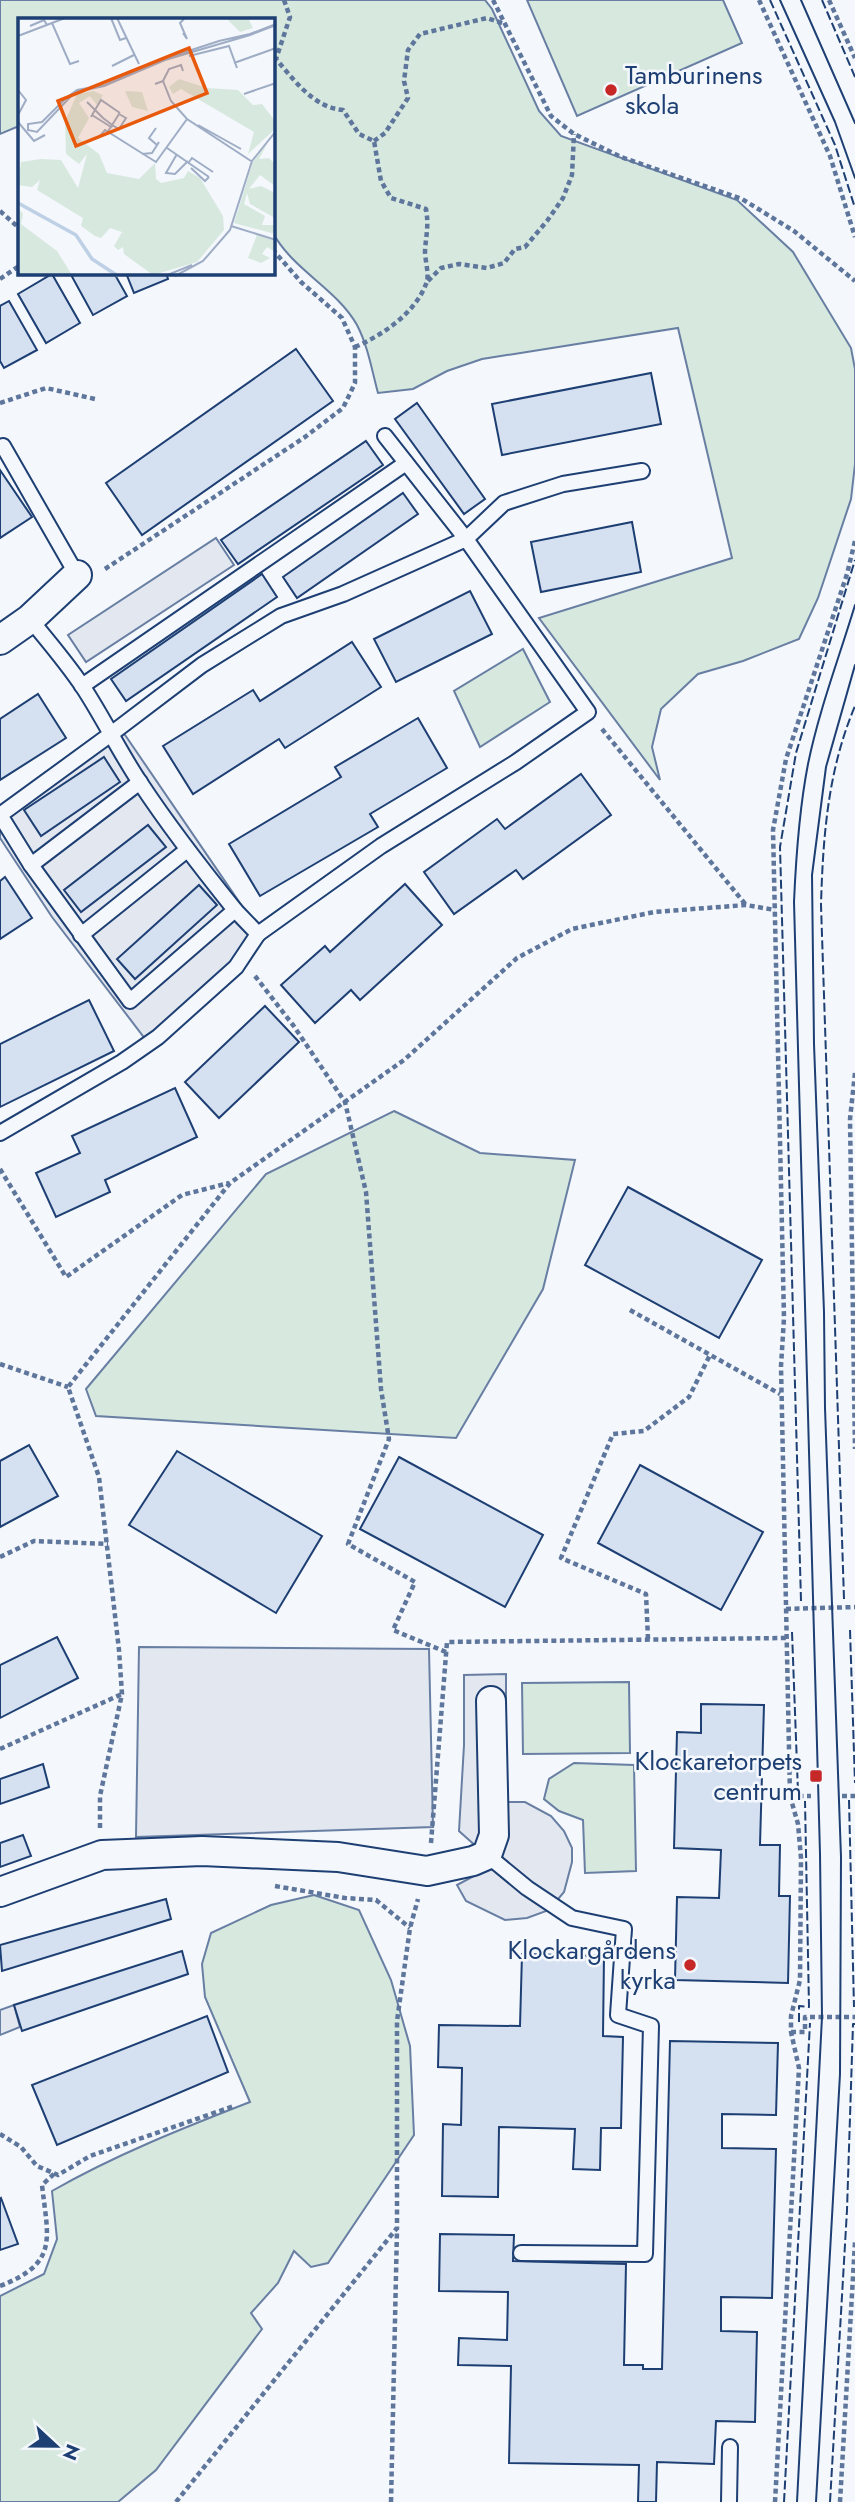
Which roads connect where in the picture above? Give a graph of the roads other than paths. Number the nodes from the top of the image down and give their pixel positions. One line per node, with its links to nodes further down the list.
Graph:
1 (385, 436): 3 (lane)
2 (3, 446): 6 (lane)
3 (406, 463): 5 (lane); 9 (lane)
4 (642, 471): 5 (lane)
5 (466, 539): 10 (lane); 16 (lane)
6 (77, 575): 7 (street)
7 (30, 619): 8 (street); 9 (lane)
8 (0, 640)
9 (82, 686): 10 (lane)
10 (111, 734): 11 (lane); 12 (lane)
11 (140, 782): 13 (lane); 14 (lane)
12 (0, 815): 14 (lane)
13 (187, 850): 15 (lane); 17 (lane)
14 (31, 865): 17 (lane)
15 (234, 910): 16 (lane); 17 (lane)
16 (258, 934): 18 (lane)
17 (81, 935)
18 (0, 1133)
19 (491, 1701): 20 (street)
20 (486, 1855): 21 (street); 22 (lane)
21 (0, 1892)
22 (521, 2253)
23 (730, 2447): 24 (lane)
24 (729, 2502)

